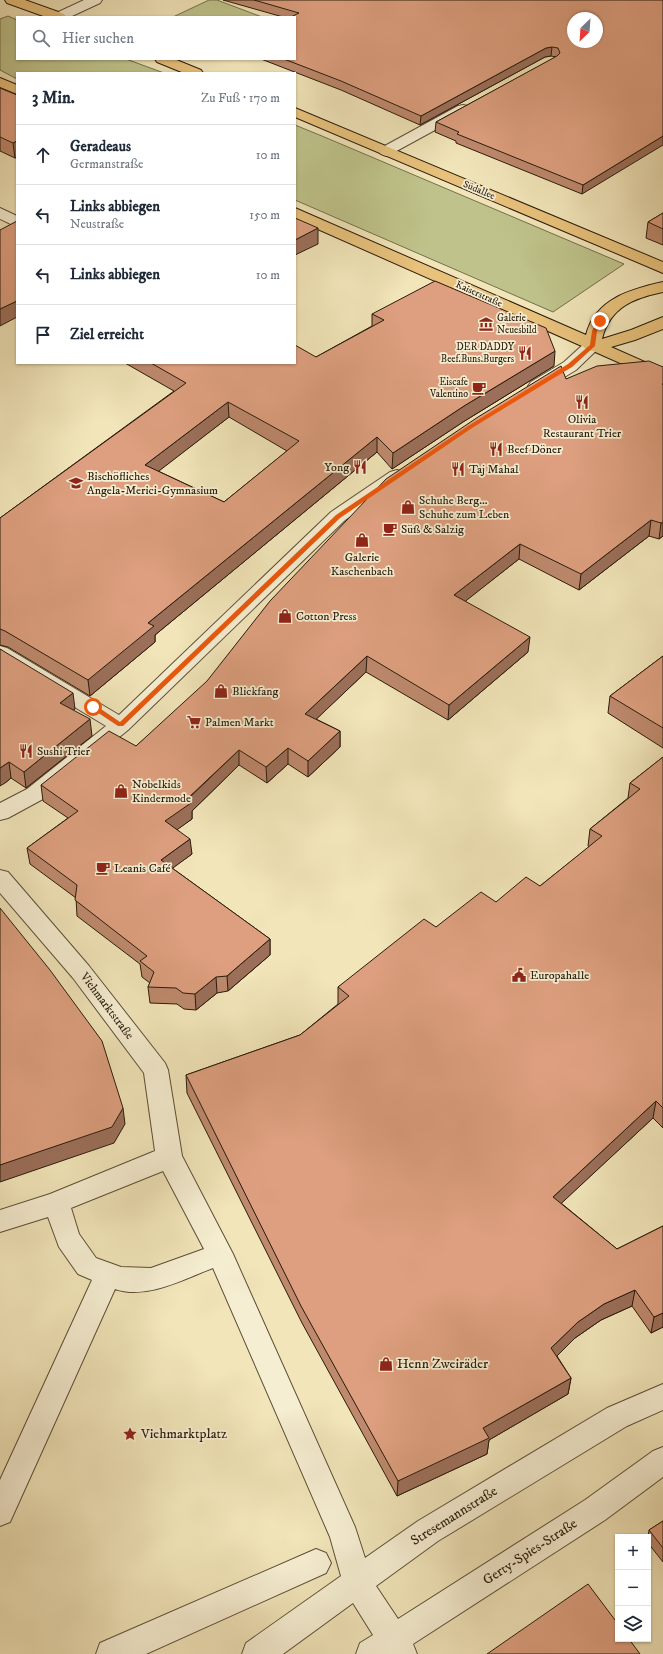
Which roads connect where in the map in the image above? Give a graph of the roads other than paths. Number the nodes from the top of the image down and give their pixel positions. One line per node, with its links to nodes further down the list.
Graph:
1 (12, 0): 3 (main road)
2 (95, 0): 4 (street)
3 (56, 16)
4 (61, 16)
5 (164, 60): 6 (main road)
6 (194, 72)
7 (0, 82): 8 (main road)
8 (16, 90)
9 (476, 102): 11 (street)
10 (296, 112): 11 (main road, Südallee)
11 (386, 151): 15 (main road, Südallee)
12 (0, 214): 14 (street)
13 (296, 214): 18 (main road, Kaiserstraße)
14 (16, 222)
15 (663, 268)
16 (663, 287): 18 (main road)
17 (663, 322): 18 (main road)
18 (592, 346): 19 (main road, Kaiserstraße); 20 (street)
19 (663, 377)
20 (523, 394)
21 (410, 467): 23 (street)
22 (0, 653): 23 (street)
23 (121, 725): 24 (street)
24 (0, 812)
25 (0, 878): 26 (street, Viehmarktstraße)
26 (169, 1157): 27 (street); 29 (street)
27 (56, 1203): 28 (street); 30 (street)
28 (0, 1221)
29 (220, 1254): 30 (street); 35 (street)
30 (108, 1275): 33 (street)
31 (663, 1397): 35 (street, Stresemannstraße)
32 (663, 1460): 36 (street, Gerty-Spies-Straße)
33 (0, 1512)
34 (316, 1563): 37 (street)
35 (357, 1582): 36 (street); 38 (street, Stresemannstraße)
36 (389, 1649)
37 (111, 1654)
38 (257, 1654)

